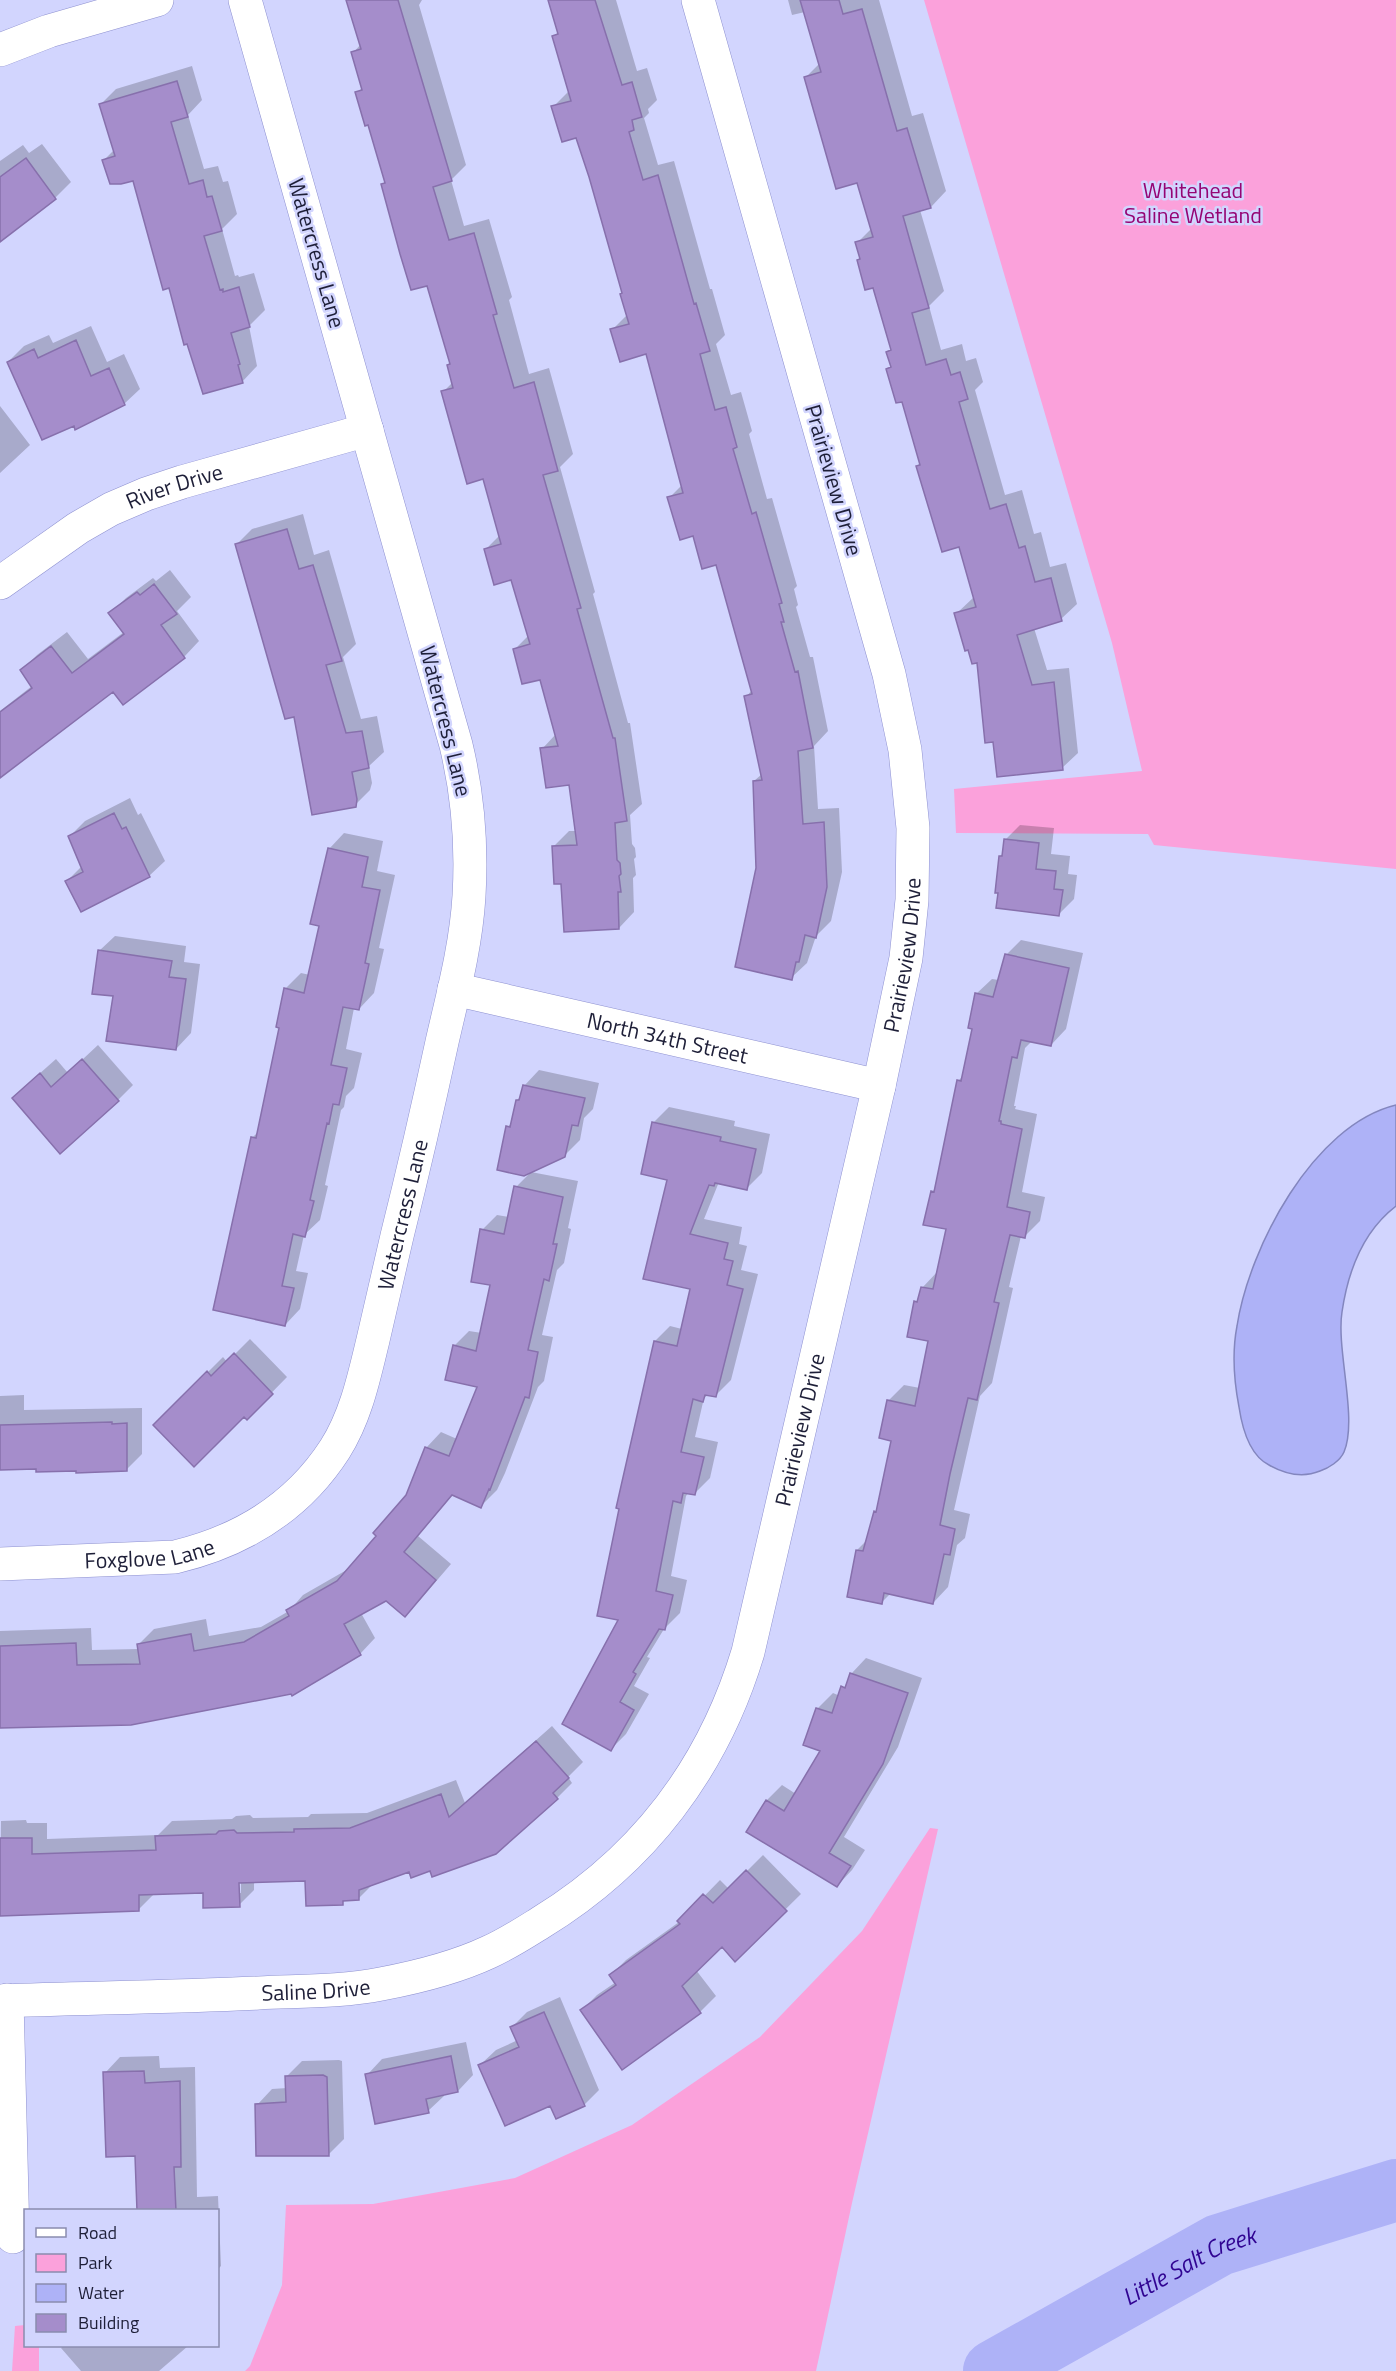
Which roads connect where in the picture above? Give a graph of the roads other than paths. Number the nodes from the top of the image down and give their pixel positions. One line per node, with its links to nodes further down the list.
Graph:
1 (157, 0): 4 (street)
2 (245, 0): 5 (street, Watercress Lane)
3 (698, 0): 8 (street, Prairieview Drive)
4 (0, 50)
5 (367, 430): 6 (street, River Drive); 7 (street, Watercress Lane)
6 (0, 584)
7 (454, 989): 8 (street, North 34th Street); 9 (street, Watercress Lane)
8 (879, 1086): 11 (street, Prairieview Drive)
9 (288, 1504): 10 (street, Foxglove Lane)
10 (0, 1564)
11 (605, 1878): 12 (street, Saline Drive)
12 (4, 2000): 13 (street)
13 (13, 2237)

